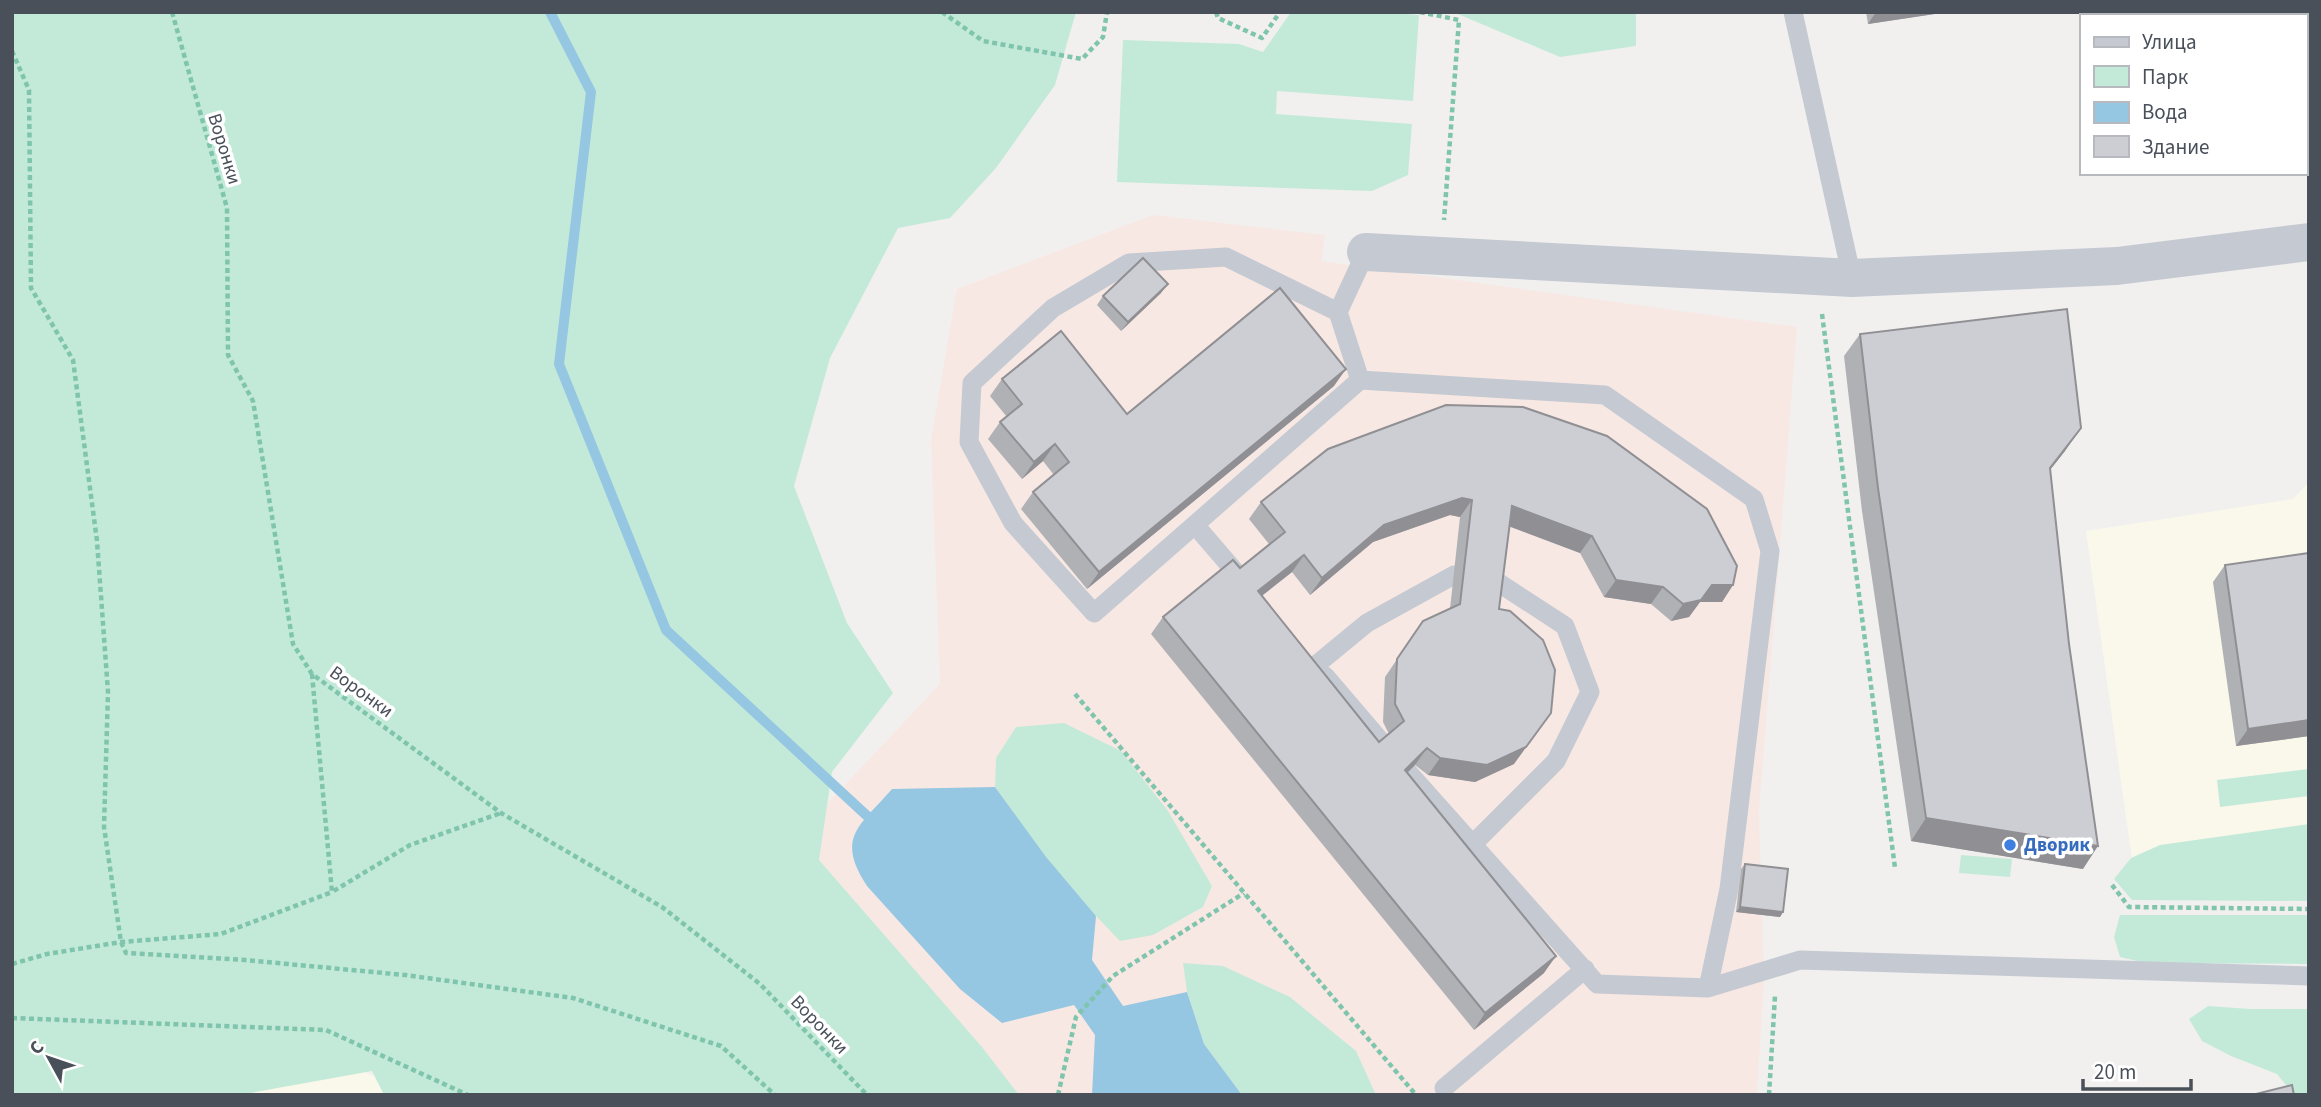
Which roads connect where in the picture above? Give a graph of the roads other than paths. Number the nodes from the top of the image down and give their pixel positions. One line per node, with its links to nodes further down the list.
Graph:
1 (1793, 12): 4 (lane)
2 (2309, 242): 4 (street)
3 (1366, 252): 4 (street); 5 (lane)
4 (1835, 277)
5 (1338, 312): 6 (lane); 7 (lane)
6 (1360, 380): 7 (lane); 18 (lane)
7 (1195, 525): 8 (lane)
8 (1238, 575)
9 (1454, 575): 12 (lane)
10 (1493, 579): 15 (lane)
11 (1299, 646): 12 (lane)
12 (1316, 665): 13 (lane)
13 (1384, 745)
14 (1408, 772): 15 (lane)
15 (1472, 845): 16 (lane)
16 (1585, 969): 18 (lane); 19 (lane)
17 (2309, 976): 18 (lane)
18 (1708, 988)
19 (1444, 1088)

